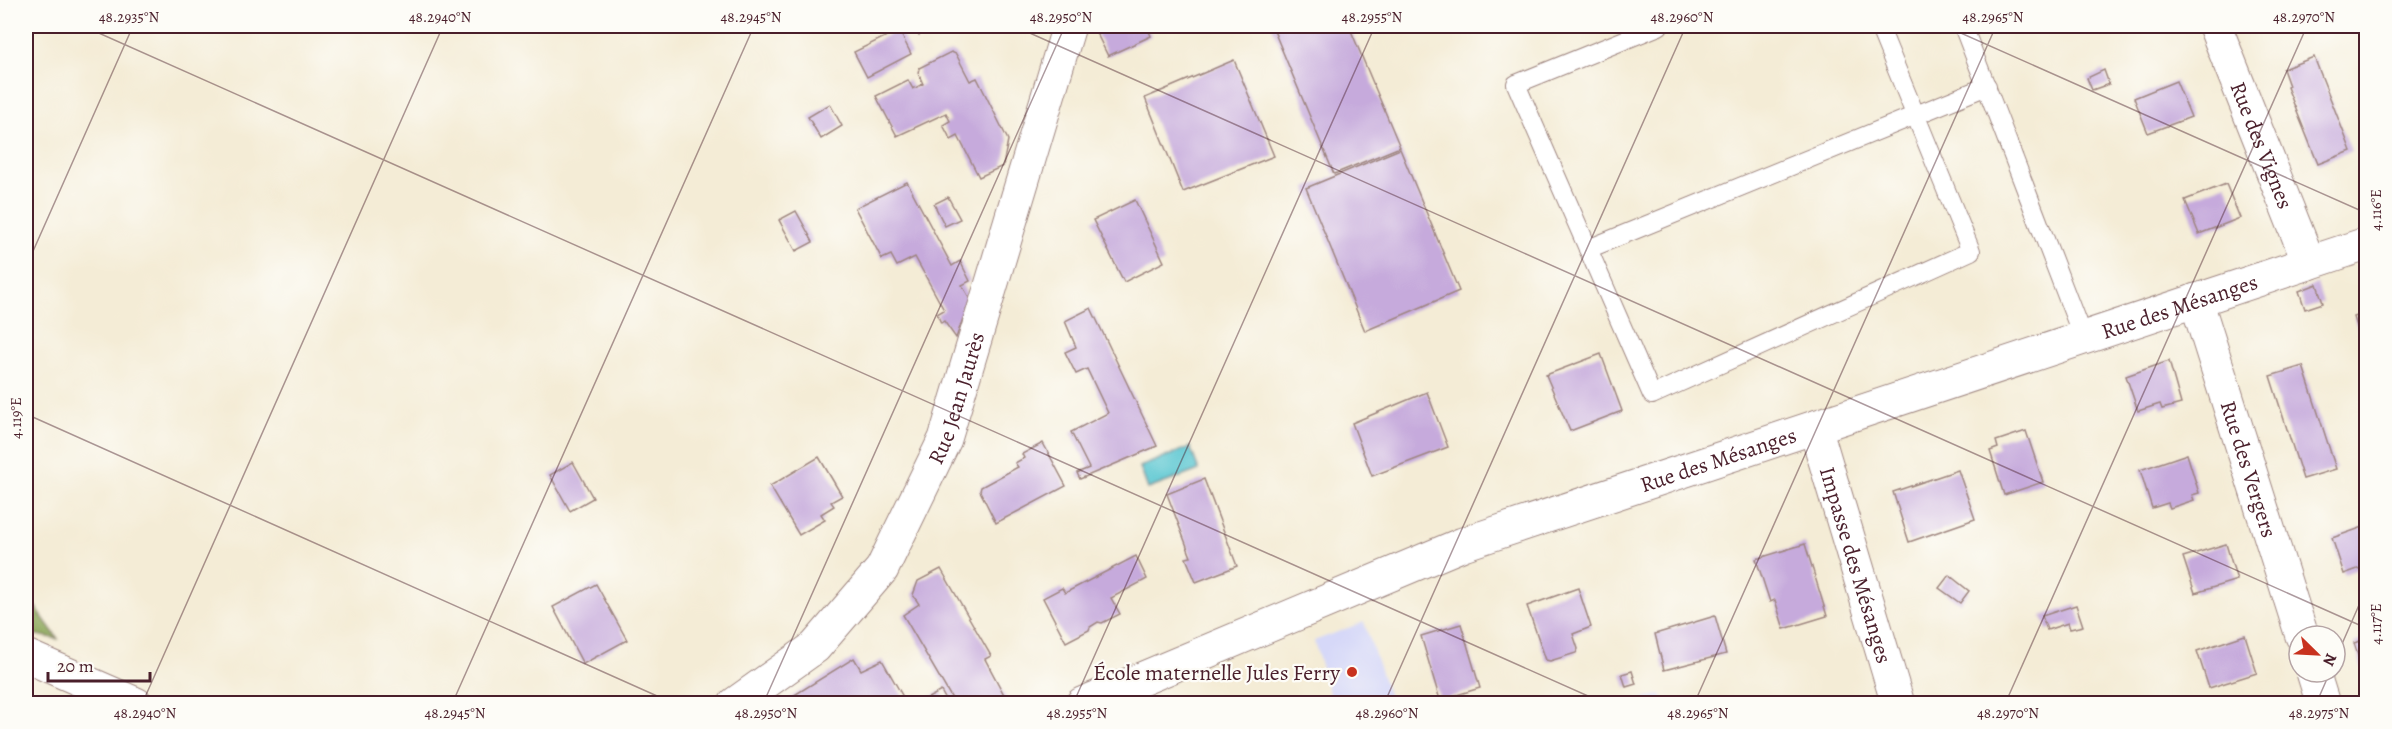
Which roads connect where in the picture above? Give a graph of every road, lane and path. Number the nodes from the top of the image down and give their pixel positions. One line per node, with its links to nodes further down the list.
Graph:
1 (1069, 26): 18 (street, Rue Jean Jaurès)
2 (1659, 26): 9 (lane)
3 (1879, 26): 7 (lane)
4 (1963, 26): 6 (lane)
5 (2221, 27): 10 (street, Rue des Vignes)
6 (1987, 86): 7 (lane); 12 (lane)
7 (1915, 114): 9 (lane); 9 (lane)
8 (2367, 244): 10 (street, Rue des Mésanges)
9 (1588, 249)
10 (2309, 263): 11 (street, Rue des Mésanges)
11 (2196, 300): 12 (street, Rue des Mésanges); 14 (street, Rue des Vergers)
12 (2083, 338): 13 (street, Rue des Mésanges)
13 (1815, 427): 19 (street, Rue des Mésanges); 20 (street, Impasse des Mésanges)
14 (2298, 624)
15 (26, 656): 17 (street)
16 (2317, 684): 21 (street)
17 (136, 704)
18 (735, 704)
19 (1082, 704)
20 (1898, 704)
21 (2323, 704)

